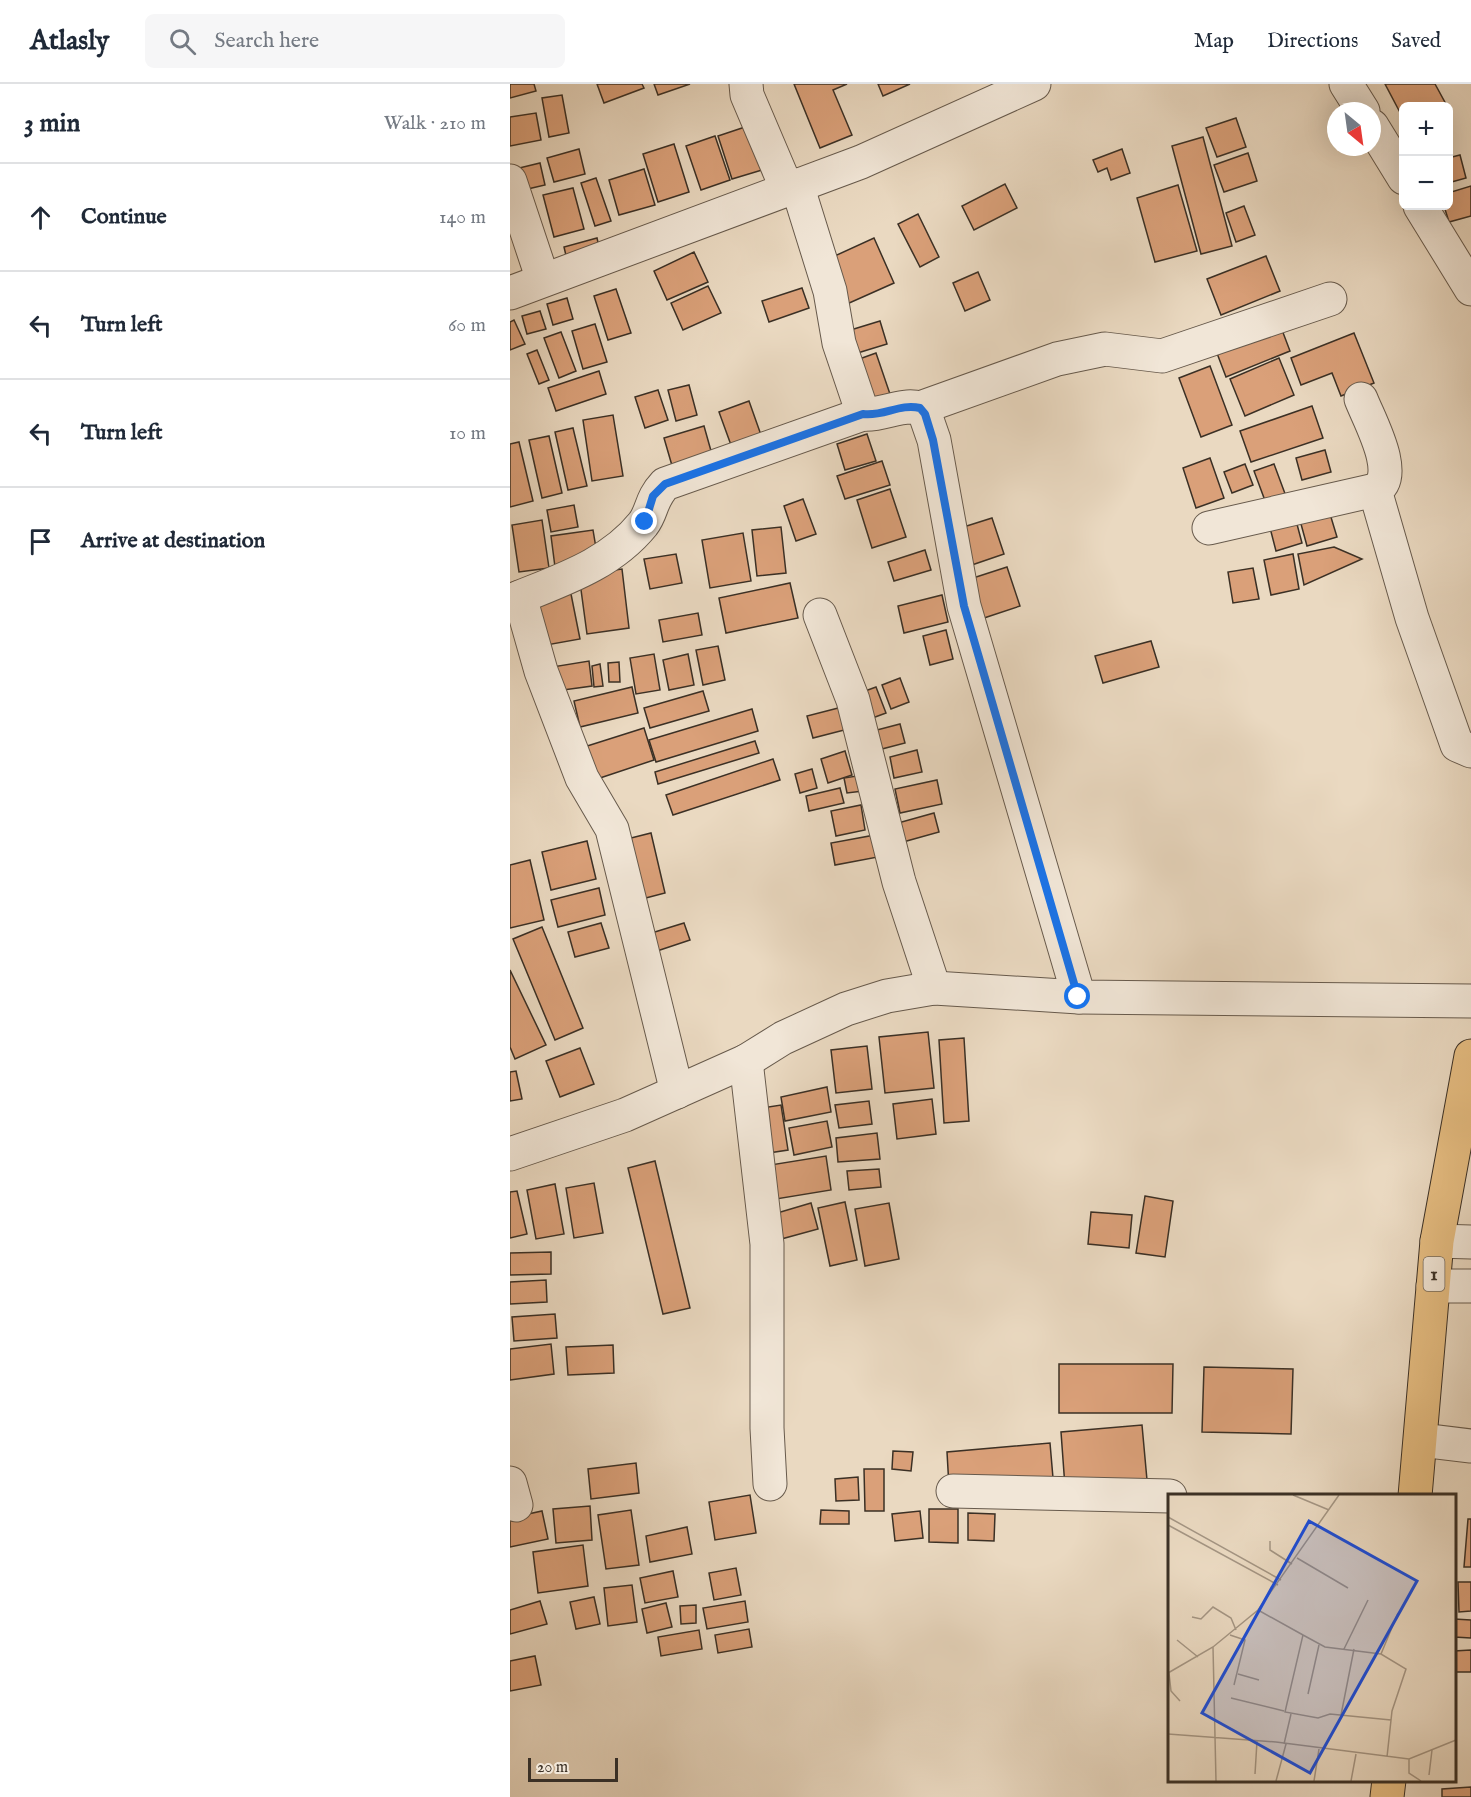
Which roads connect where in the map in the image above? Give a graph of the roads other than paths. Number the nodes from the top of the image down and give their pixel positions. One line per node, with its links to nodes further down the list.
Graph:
1 (746, 84): 9 (street)
2 (1034, 84): 4 (street)
3 (1346, 84): 5 (street)
4 (986, 94): 9 (street)
5 (1357, 102)
6 (1381, 141): 7 (street)
7 (1399, 170)
8 (510, 181): 11 (street)
9 (792, 187): 11 (street); 17 (street)
10 (1422, 210): 12 (street)
11 (543, 280): 13 (street)
12 (1471, 289)
13 (510, 293)
14 (1330, 299): 16 (street)
15 (1361, 399): 18 (street)
16 (920, 408): 17 (street); 24 (street)
17 (863, 414): 20 (street)
18 (1375, 490): 19 (street); 22 (street)
19 (1209, 528)
20 (515, 599): 28 (street)
21 (820, 615): 23 (street)
22 (1471, 751)
23 (934, 988): 24 (street); 27 (street)
24 (1078, 997): 25 (street)
25 (1471, 1001)
26 (1471, 1056): 30 (highway, 1)
27 (746, 1061): 28 (street); 36 (street)
28 (677, 1092): 29 (street)
29 (510, 1154)
30 (1437, 1241): 31 (street); 32 (highway, 1)
31 (1471, 1242)
32 (1433, 1286): 33 (street); 34 (highway, 1)
33 (1471, 1286)
34 (1421, 1440): 35 (street); 38 (highway, 1)
35 (1471, 1446)
36 (770, 1484)
37 (953, 1491): 39 (street)
38 (1415, 1494)
39 (1168, 1496)
40 (1389, 1782): 41 (highway)
41 (1388, 1797)

